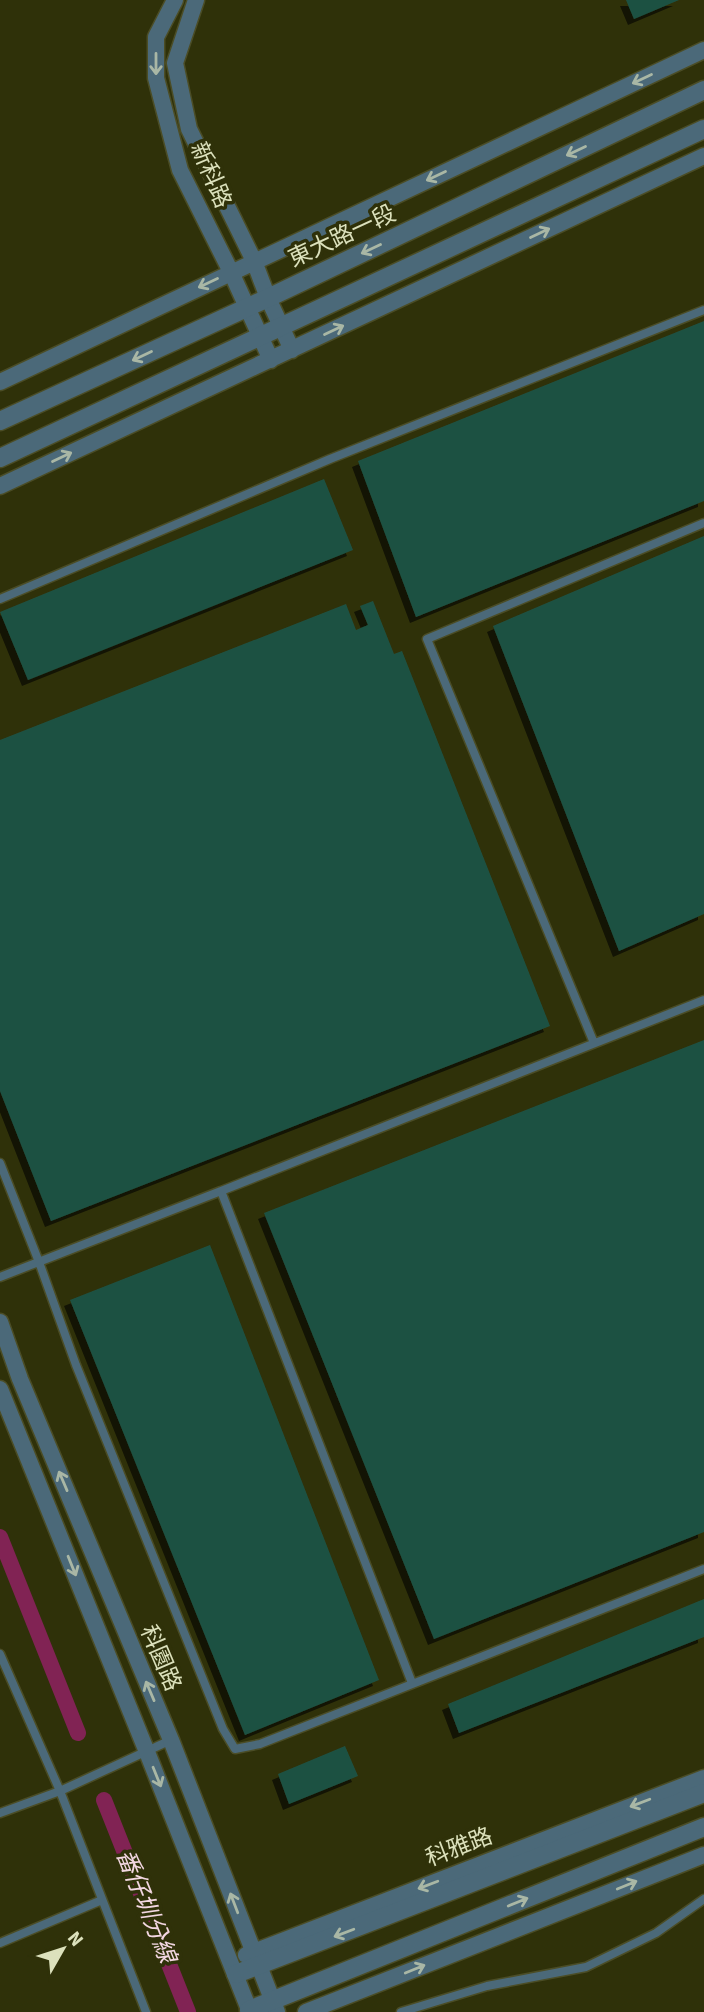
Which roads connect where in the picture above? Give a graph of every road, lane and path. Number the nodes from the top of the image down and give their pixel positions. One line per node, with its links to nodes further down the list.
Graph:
1 (175, 0): 8 (street, 新科路, one-way to 8)
2 (196, 0): 7 (street, 新科路)
3 (704, 50): 7 (street, one-way to 7)
4 (704, 90): 9 (street, 東大路一段, one-way to 9)
5 (704, 129): 12 (street)
6 (704, 156): 14 (street, one-way to 6)
7 (254, 261): 8 (street); 9 (street, 新科路)
8 (231, 272): 10 (street, 新科路); 16 (street, one-way to 16)
9 (268, 298): 10 (street, 東大路一段); 12 (street, 新科路)
10 (246, 308): 13 (street, 新科路); 17 (street, 東大路一段, one-way to 17)
11 (704, 310): 21 (lane)
12 (283, 328): 13 (street); 14 (street, 新科路)
13 (260, 338): 15 (street, 新科路); 18 (street)
14 (292, 349): 15 (street)
15 (271, 360): 19 (street, one-way to 15)
16 (0, 382)
17 (0, 421)
18 (0, 458)
19 (0, 486)
20 (704, 523): 23 (lane)
21 (0, 599)
22 (704, 1000): 23 (lane)
23 (594, 1044): 25 (lane)
24 (0, 1163): 26 (lane)
25 (221, 1191): 26 (lane); 33 (lane)
26 (39, 1262): 27 (lane); 33 (lane)
27 (0, 1277)
28 (0, 1322): 29 (street, 科園路)
29 (20, 1379): 30 (lane); 34 (street, 科園路, one-way to 29)
30 (0, 1388): 35 (street, 科園路, one-way to 35)
31 (704, 1569): 33 (lane)
32 (0, 1654): 37 (lane)
33 (412, 1683)
34 (171, 1740): 35 (lane); 45 (street, 科園路, one-way to 34)
35 (148, 1752): 37 (lane); 46 (street, 科園路, one-way to 46)
36 (704, 1778): 45 (street, 科雅路, one-way to 45)
37 (60, 1791): 39 (lane); 43 (lane)
38 (704, 1793): 45 (street, 科雅路, one-way to 45)
39 (0, 1813)
40 (704, 1827): 47 (street, one-way to 40)
41 (704, 1855): 50 (street, one-way to 41)
42 (704, 1899): 51 (lane)
43 (103, 1900): 44 (lane); 49 (lane)
44 (0, 1943)
45 (256, 1960): 46 (street, 科雅路); 47 (street, 科園路)
46 (233, 1967): 48 (street, 科園路)
47 (275, 2006): 48 (street)
48 (250, 2011)
49 (146, 2012)
50 (306, 2012)
51 (401, 2012)

